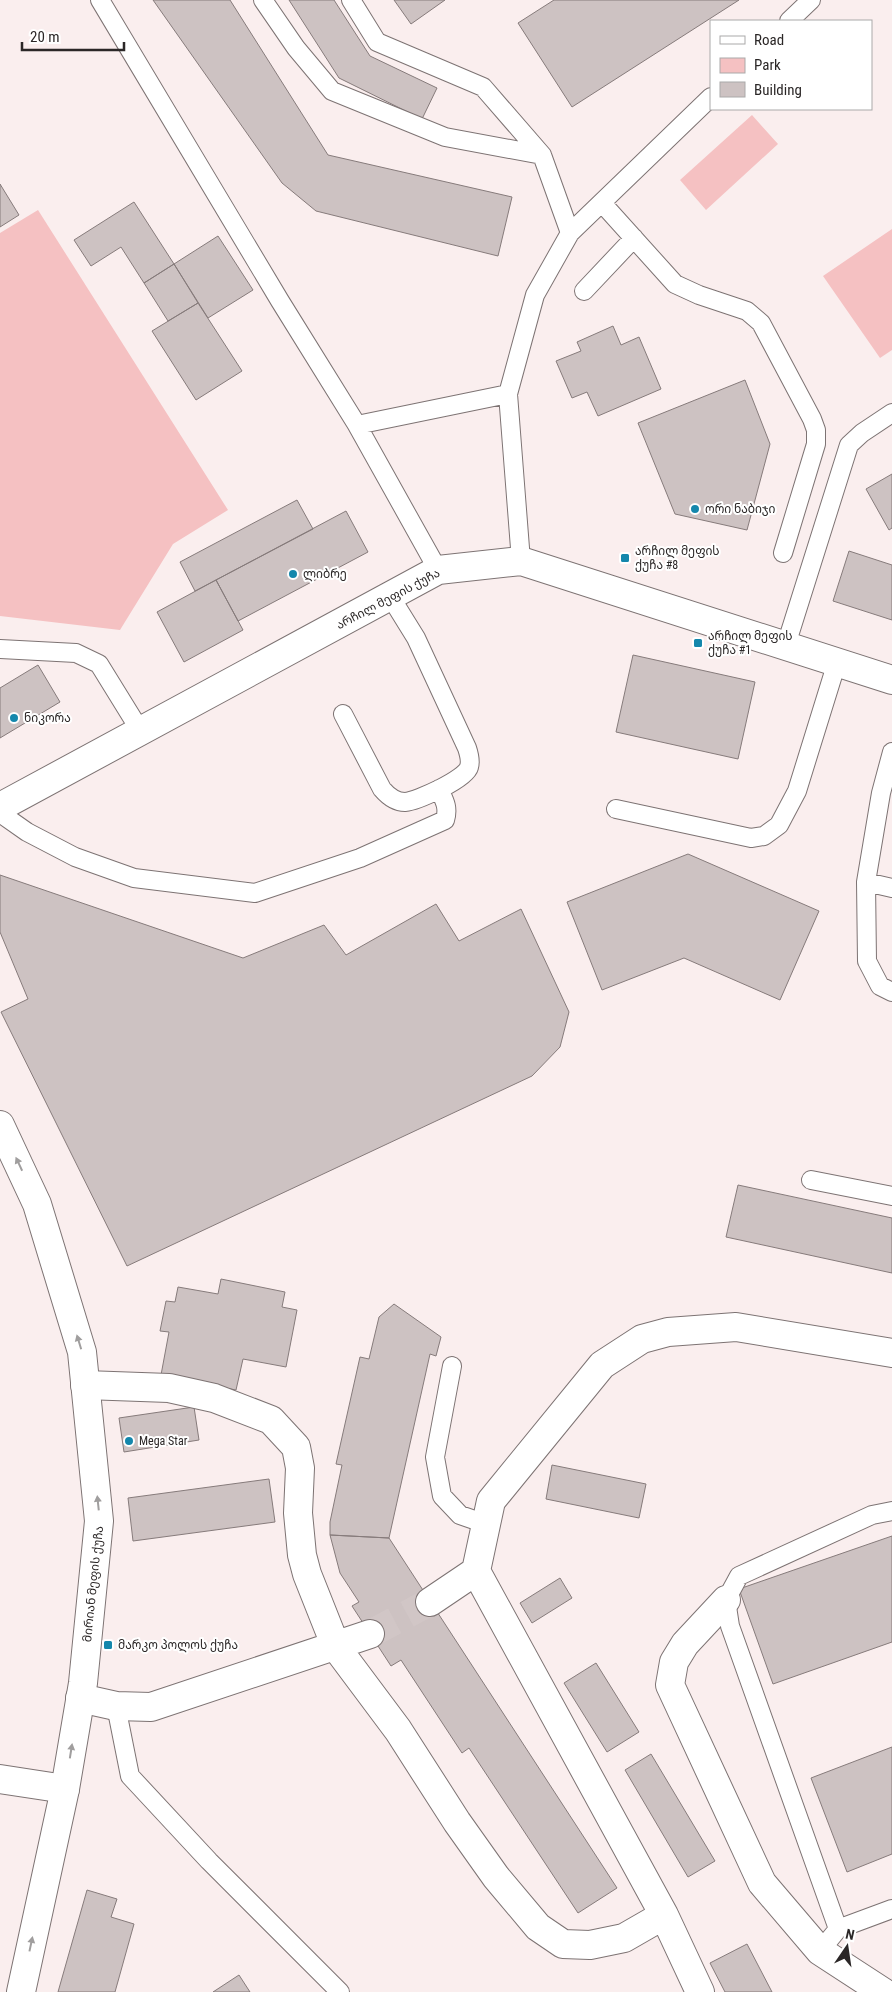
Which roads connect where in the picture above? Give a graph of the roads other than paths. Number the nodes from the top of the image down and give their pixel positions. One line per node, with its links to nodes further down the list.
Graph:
1 (100, 0): 14 (lane)
2 (263, 0): 7 (lane)
3 (351, 0): 7 (lane)
4 (811, 0): 5 (lane)
5 (790, 20)
6 (710, 98): 8 (lane)
7 (542, 155): 9 (lane)
8 (602, 202): 9 (lane); 10 (lane)
9 (570, 233): 12 (lane)
10 (634, 238): 11 (lane); 15 (lane)
11 (584, 291)
12 (508, 394): 14 (lane); 16 (lane)
13 (892, 413): 19 (lane)
14 (357, 425): 17 (lane)
15 (783, 553)
16 (521, 561): 17 (street, არჩილ მეფის ქუჩა); 19 (street, არჩილ მეფის ქუჩა)
17 (438, 570): 18 (street, არჩილ მეფის ქუჩა)
18 (390, 596): 24 (street, არჩილ მეფის ქუჩა); 26 (lane)
19 (786, 645): 21 (street, არჩილ მეფის ქუჩა)
20 (0, 649): 24 (lane)
21 (837, 662): 22 (street, არჩილ მეფის ქუჩა); 28 (lane)
22 (892, 680)
23 (343, 714): 26 (lane)
24 (141, 732): 27 (street, არჩილ მეფის ქუჩა)
25 (892, 752): 30 (lane)
26 (439, 789): 29 (lane)
27 (0, 807)
28 (616, 809)
29 (0, 813)
30 (866, 882): 31 (lane); 32 (lane)
31 (892, 888)
32 (892, 992)
33 (0, 1124): 38 (street, მირიან მეფის ქუჩა, one-way to 33)
34 (811, 1180): 35 (lane)
35 (892, 1196)
36 (892, 1353): 40 (street)
37 (452, 1366): 40 (lane)
38 (85, 1385): 45 (street); 46 (street, მირიან მეფის ქუჩა, one-way to 38)
39 (892, 1510): 42 (lane)
40 (486, 1524): 41 (street)
41 (476, 1571): 43 (street); 51 (street)
42 (726, 1600): 52 (lane); 53 (street)
43 (430, 1602)
44 (370, 1634): 45 (street)
45 (336, 1647): 47 (street); 51 (street)
46 (80, 1698): 47 (street); 49 (street, მირიან მეფის ქუჩა, one-way to 46)
47 (116, 1706): 55 (lane)
48 (0, 1779): 49 (street)
49 (65, 1789): 54 (street, მირიან მეფის ქუჩა, one-way to 49)
50 (892, 1909): 52 (lane)
51 (664, 1915): 56 (street)
52 (838, 1930): 53 (lane)
53 (820, 1951): 57 (street)
54 (21, 1992)
55 (340, 1992)
56 (700, 1992)
57 (883, 1992)

